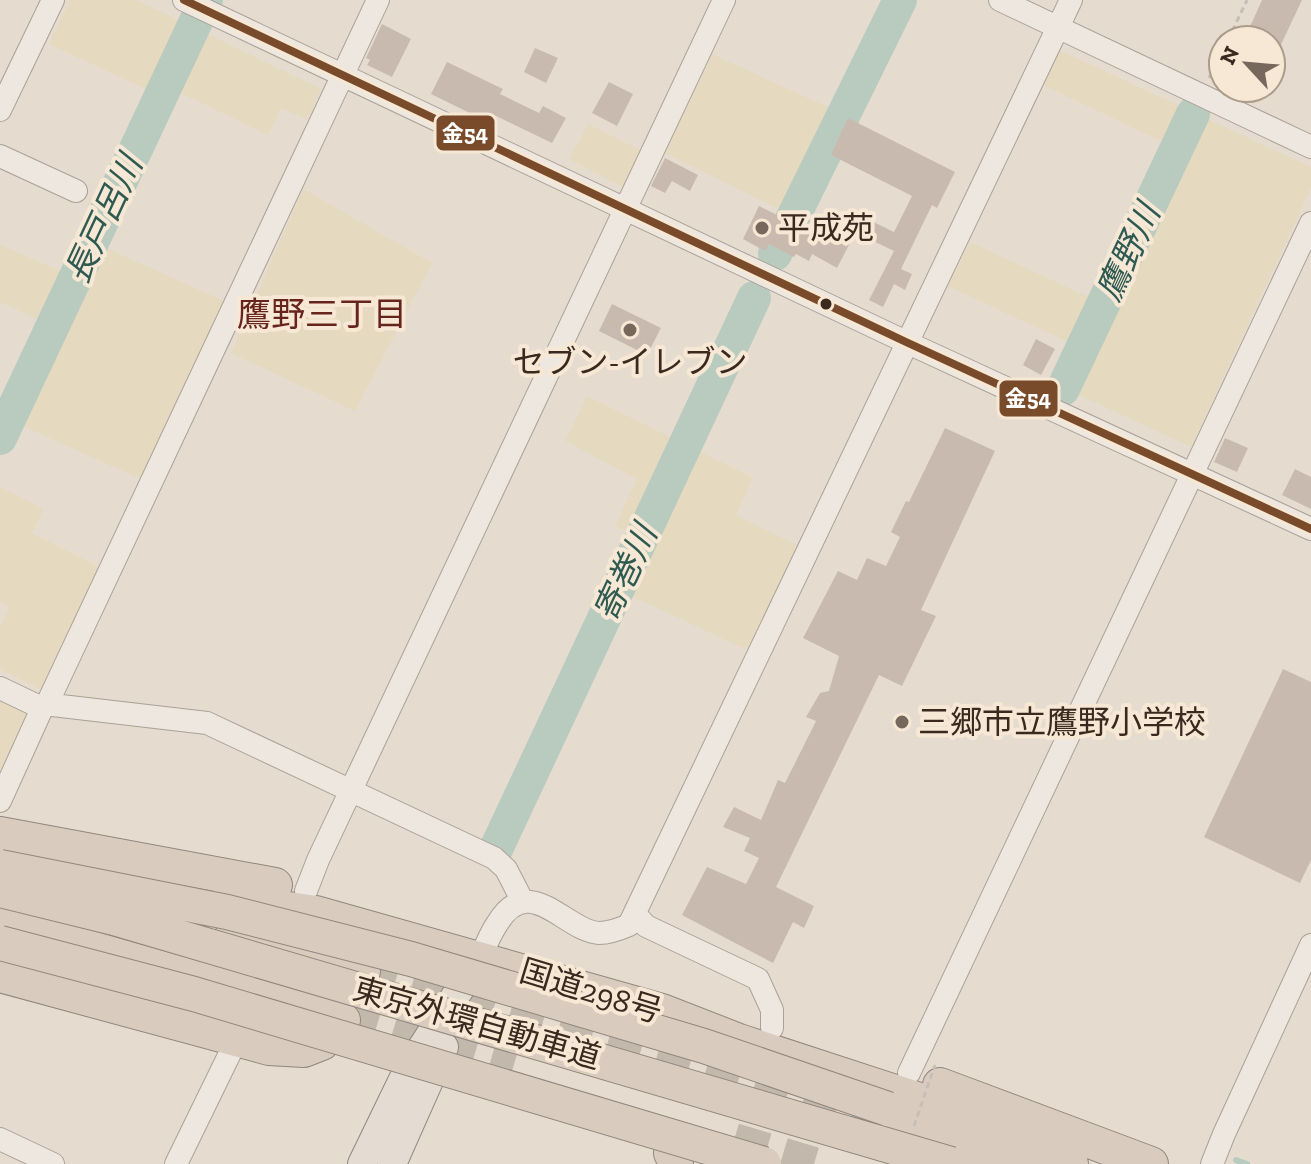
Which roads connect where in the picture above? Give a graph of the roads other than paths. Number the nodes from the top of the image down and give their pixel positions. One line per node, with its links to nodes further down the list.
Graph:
1 (53, 0): 9 (street)
2 (184, 0): 8 (street)
3 (378, 0): 8 (street)
4 (724, 0): 13 (street)
5 (1000, 0): 7 (street)
6 (1071, 0): 7 (street)
7 (1057, 27): 10 (street); 15 (street)
8 (343, 75): 13 (street); 19 (street)
9 (0, 110)
10 (1311, 147)
11 (0, 156): 12 (street)
12 (76, 191)
13 (626, 208): 15 (street); 20 (street)
14 (1311, 223): 16 (street)
15 (906, 342): 16 (street); 29 (street)
16 (1191, 475): 17 (street); 40 (street)
17 (1311, 529)
18 (0, 688): 19 (street)
19 (45, 706): 20 (street); 21 (street)
20 (351, 792): 26 (street); 27 (street)
21 (0, 801)
22 (0, 834): 26 (highway)
23 (0, 870): 25 (highway, 国道298号); 44 (highway, bridge)
24 (0, 890): 52 (highway, 東京外環自動車道, bridge)
25 (92, 899): 26 (highway, 国道298号); 34 (highway, 国道298号)
26 (311, 902): 33 (highway, 国道298号)
27 (523, 902): 29 (street); 33 (street)
28 (0, 908): 51 (highway, 東京外環自動車道)
29 (635, 914): 37 (street)
30 (0, 922): 38 (highway)
31 (0, 943): 50 (highway, bridge)
32 (1311, 945): 55 (street)
33 (480, 957): 36 (highway, 国道298号); 41 (main road)
34 (363, 971)
35 (0, 975): 39 (highway)
36 (662, 1011): 37 (highway); 44 (highway, 国道298号)
37 (772, 1028): 40 (highway)
38 (332, 1031): 39 (highway); 41 (highway)
39 (236, 1041): 46 (street)
40 (922, 1069): 54 (highway)
41 (420, 1073): 43 (highway); 47 (main road); 48 (main road)
42 (0, 1139): 45 (street)
43 (674, 1158): 49 (highway)
44 (1028, 1158): 53 (highway, 国道298号)
45 (53, 1164)
46 (176, 1164)
47 (362, 1164)
48 (392, 1164)
49 (712, 1164)
50 (764, 1164)
51 (875, 1164)
52 (951, 1164)
53 (1071, 1164)
54 (1151, 1164)
55 (1212, 1164)

